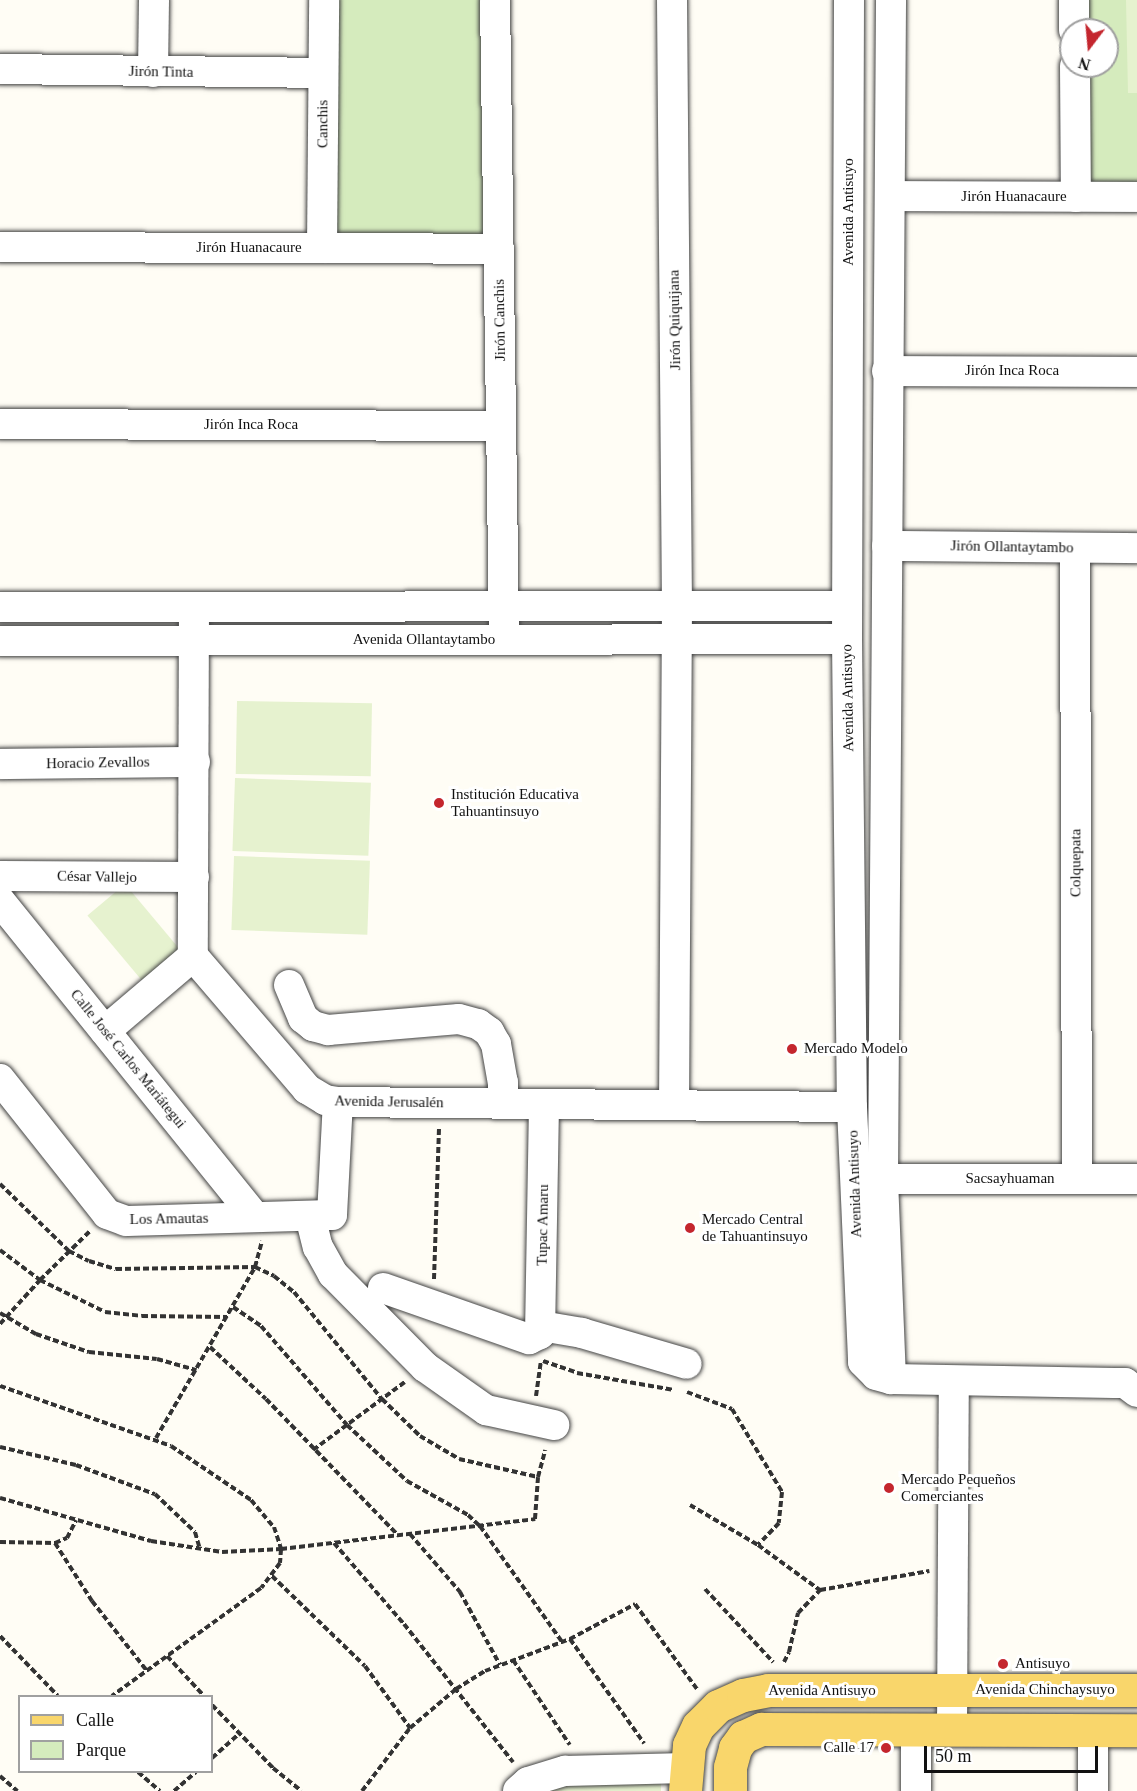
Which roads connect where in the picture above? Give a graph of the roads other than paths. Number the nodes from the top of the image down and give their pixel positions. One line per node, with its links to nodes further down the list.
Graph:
1 (154, 0): 10 (street)
2 (324, 0): 11 (street, Canchis)
3 (495, 0): 18 (street, Jirón Canchis)
4 (672, 0): 26 (street, Jirón Quiquijana)
5 (849, 0): 27 (street, Avenida Antisuyo)
6 (891, 0): 13 (street, Avenida Antisuyo)
7 (1074, 0): 8 (street)
8 (1074, 18)
9 (0, 69): 10 (street, Jirón Tinta)
10 (153, 72): 11 (street, Jirón Tinta)
11 (323, 73): 17 (street, Canchis)
12 (1075, 78): 14 (street)
13 (891, 196): 14 (street, Jirón Huanacaure); 19 (street, Avenida Antisuyo)
14 (1076, 197): 15 (street, Jirón Huanacaure)
15 (1137, 197)
16 (0, 247): 17 (street, Jirón Huanacaure)
17 (321, 248): 18 (street, Jirón Huanacaure)
18 (498, 249): 22 (street, Jirón Canchis)
19 (887, 371): 20 (street, Jirón Inca Roca); 23 (street, Avenida Antisuyo)
20 (1137, 372)
21 (0, 424): 22 (street, Jirón Inca Roca)
22 (501, 426): 29 (street, Jirón Canchis)
23 (887, 546): 24 (street, Jirón Ollantaytambo); 50 (street, Avenida Antisuyo)
24 (1075, 548): 25 (street, Jirón Ollantaytambo); 51 (street, Colquepata)
25 (1137, 548)
26 (677, 605): 27 (street); 29 (street); 34 (street, Jirón Quiquijana)
27 (847, 606): 31 (street, Avenida Antisuyo)
28 (0, 607): 30 (street)
29 (504, 607): 30 (street); 33 (street, Jirón Canchis)
30 (194, 609): 32 (street)
31 (847, 639): 34 (street, Avenida Ollantaytambo); 49 (street, Avenida Antisuyo)
32 (195, 640): 33 (street, Avenida Ollantaytambo); 35 (street, Avenida Ollantaytambo); 36 (street)
33 (504, 640): 34 (street, Avenida Ollantaytambo)
34 (677, 640): 48 (street, Jirón Quiquijana)
35 (0, 641)
36 (195, 762): 37 (street, Horacio Zevallos); 39 (street)
37 (0, 764)
38 (0, 876): 39 (street, César Vallejo)
39 (194, 877): 41 (street)
40 (0, 901): 43 (street, Calle José Carlos Mariátegui)
41 (193, 956): 43 (street); 45 (street, Avenida Jerusalén)
42 (289, 985): 46 (street)
43 (105, 1031): 54 (street, Calle José Carlos Mariátegui)
44 (0, 1079): 54 (street, Los Amautas)
45 (338, 1102): 46 (street, Avenida Jerusalén); 53 (street)
46 (503, 1104): 47 (street, Avenida Jerusalén)
47 (544, 1104): 48 (street, Avenida Jerusalén); 56 (street, Tupac Amaru)
48 (674, 1105): 49 (street, Avenida Jerusalén)
49 (852, 1107): 58 (street, Avenida Antisuyo)
50 (883, 1179): 51 (street, Sacsayhuaman); 58 (street, Avenida Antisuyo)
51 (1077, 1179): 52 (street, Sacsayhuaman)
52 (1137, 1179)
53 (321, 1215): 54 (street, Los Amautas); 61 (street)
54 (255, 1217)
55 (383, 1288): 56 (street)
56 (535, 1333): 57 (street)
57 (687, 1364)
58 (891, 1379): 59 (street, Avenida Antisuyo)
59 (954, 1381): 60 (street, Avenida Antisuyo); 62 (street)
60 (1136, 1388)
61 (543, 1423)
62 (952, 1690): 63 (main road, Avenida Chinchaysuyo); 65 (street); 68 (main road, Avenida Antisuyo)
63 (1137, 1690)
64 (916, 1730): 65 (main road); 70 (main road); 71 (street)
65 (952, 1730): 66 (main road)
66 (1093, 1730): 67 (main road); 72 (street)
67 (1137, 1730)
68 (686, 1780): 69 (street)
69 (523, 1786)
70 (730, 1791)
71 (916, 1791)
72 (1093, 1791)

